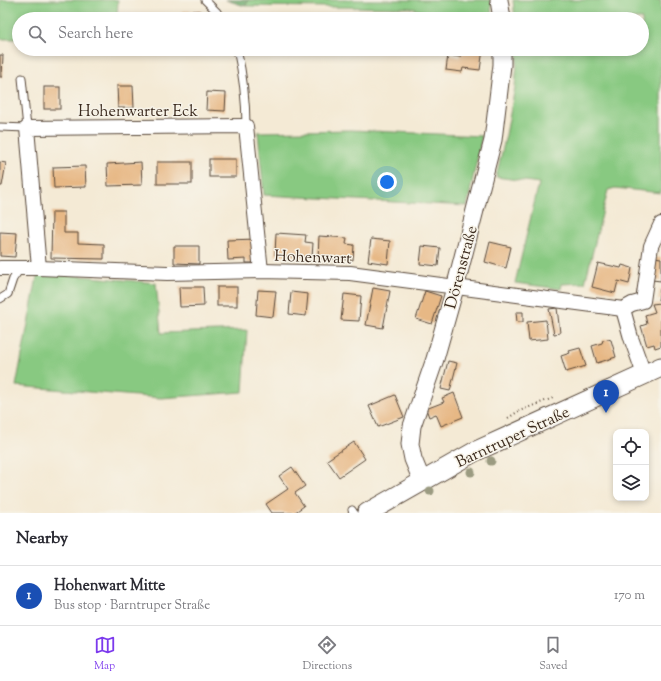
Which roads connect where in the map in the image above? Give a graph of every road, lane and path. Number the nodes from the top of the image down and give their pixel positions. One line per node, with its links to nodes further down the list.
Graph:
1 (206, 0): 3 (lane)
2 (499, 0): 4 (street)
3 (217, 12)
4 (501, 12)
5 (239, 56): 8 (lane)
6 (502, 56): 16 (street, Dörenstraße)
7 (22, 78): 10 (lane)
8 (246, 126): 10 (street, Hohenwarter Eck); 15 (street)
9 (0, 127): 10 (lane)
10 (27, 128): 13 (street)
11 (661, 224): 18 (street, Hohenwart)
12 (0, 268): 14 (street, Hohenwart)
13 (39, 268): 14 (street, Hohenwart); 15 (street, Hohenwart)
14 (20, 269): 17 (lane)
15 (262, 271): 16 (street, Hohenwart)
16 (455, 288): 18 (street, Hohenwart); 20 (street, Dörenstraße)
17 (0, 299)
18 (623, 309): 19 (street)
19 (653, 371): 20 (main road, Barntruper Straße)
20 (422, 480): 21 (main road, Barntruper Straße)
21 (358, 512)

